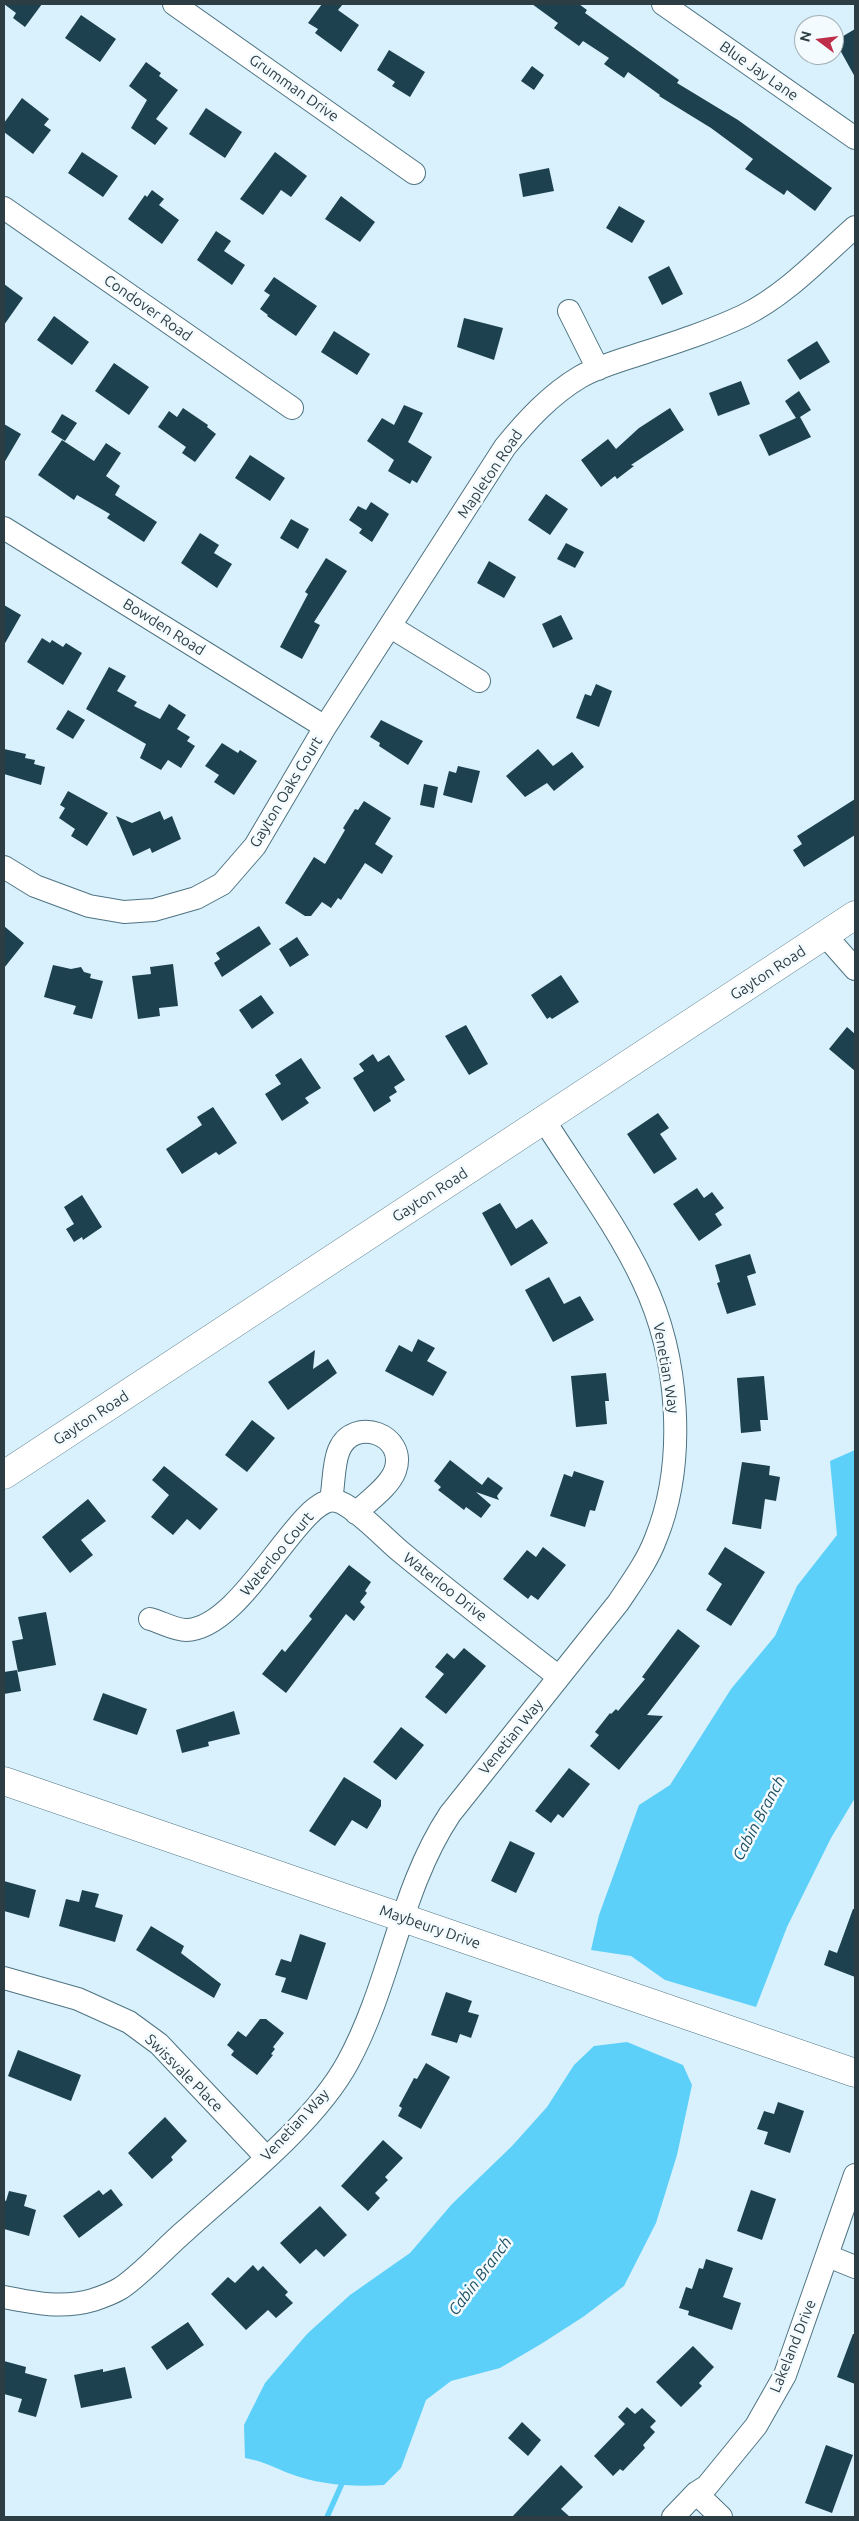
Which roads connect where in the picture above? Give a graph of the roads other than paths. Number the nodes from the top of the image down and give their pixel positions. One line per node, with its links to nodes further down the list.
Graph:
1 (174, 4): 4 (street, Grumman Drive)
2 (663, 4): 3 (street, Blue Jay Lane)
3 (855, 138)
4 (414, 173)
5 (4, 208): 9 (street, Condover Road)
6 (855, 227): 8 (street, Mapleton Road)
7 (569, 312): 8 (street)
8 (598, 369): 11 (street, Mapleton Road)
9 (292, 408)
10 (4, 528): 13 (street, Bowden Road)
11 (391, 627): 12 (street); 13 (street, Mapleton Road)
12 (479, 681)
13 (324, 727): 14 (street, Gayton Oaks Court)
14 (4, 867)
15 (855, 915): 16 (street, Gayton Road)
16 (825, 935): 17 (street); 18 (street, Gayton Road)
17 (855, 969)
18 (544, 1120): 19 (street, Gayton Road); 23 (street, Venetian Way)
19 (4, 1475)
20 (331, 1500): 21 (street, Waterloo Drive); 21 (street); 22 (street, Waterloo Court)
21 (356, 1513): 23 (street, Waterloo Drive)
22 (150, 1619)
23 (559, 1677): 25 (street, Venetian Way)
24 (4, 1781): 25 (street, Maybeury Drive)
25 (403, 1918): 27 (street, Maybeury Drive); 28 (street, Venetian Way)
26 (4, 1978): 28 (street, Swissvale Place)
27 (855, 2073)
28 (266, 2157): 32 (street, Venetian Way)
29 (855, 2175): 30 (street, Lakeland Drive)
30 (828, 2256): 31 (street); 33 (street, Lakeland Drive)
31 (855, 2267)
32 (4, 2297)
33 (696, 2493): 34 (street, Lakeland Drive); 35 (street)
34 (673, 2517)
35 (721, 2517)

